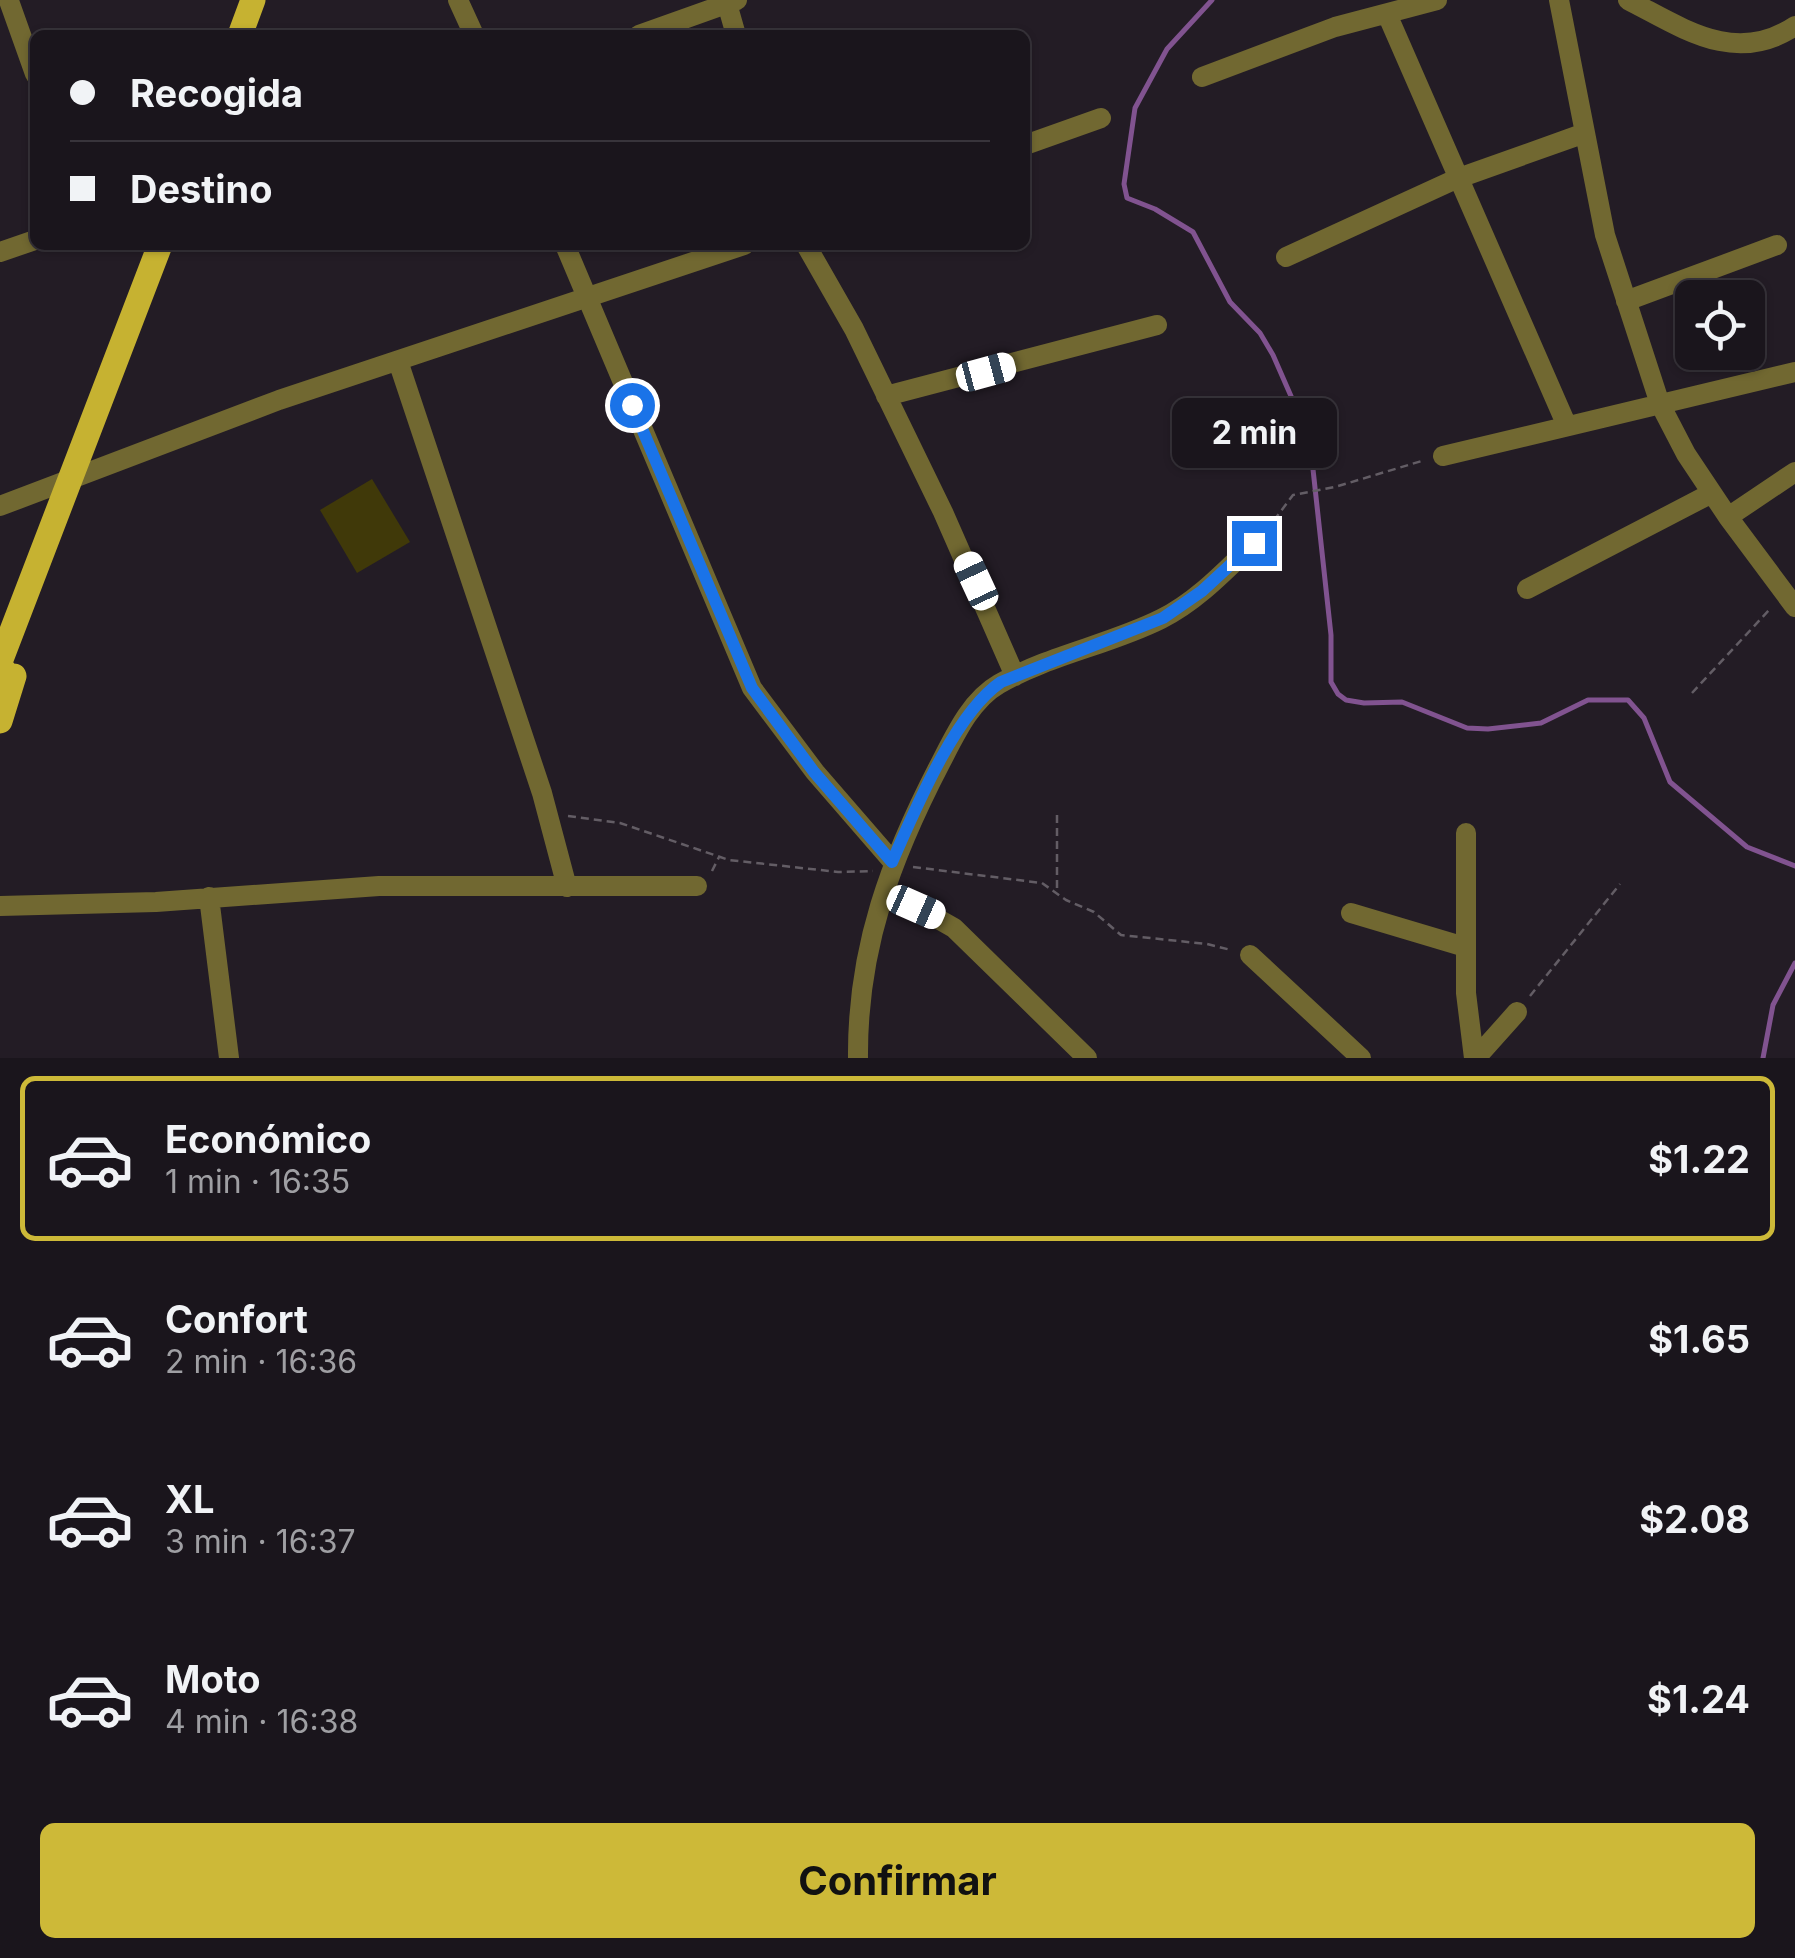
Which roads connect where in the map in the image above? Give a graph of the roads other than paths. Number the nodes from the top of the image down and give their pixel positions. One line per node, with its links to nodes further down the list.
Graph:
1 (253, 0): 10 (main road)
2 (458, 0): 11 (street)
3 (1437, 0): 8 (street)
4 (1559, 0): 17 (street)
5 (1628, 0): 9 (street)
6 (730, 1): 12 (street); 13 (street)
7 (8, 2): 14 (street)
8 (1387, 14): 15 (street); 19 (street)
9 (1795, 26)
10 (242, 30)
11 (472, 30)
12 (652, 30)
13 (735, 30)
14 (30, 61)
15 (1202, 77)
16 (1101, 118): 18 (street)
17 (1585, 132): 19 (street); 29 (street)
18 (1030, 143)
19 (1456, 179): 27 (street); 35 (street)
20 (30, 242): 26 (street)
21 (1776, 245): 29 (street)
22 (158, 250): 38 (main road)
23 (567, 250): 28 (street)
24 (729, 250): 28 (street)
25 (809, 250): 33 (street)
26 (0, 252)
27 (1286, 257)
28 (587, 298): 31 (street); 51 (street)
29 (1626, 302): 34 (street)
30 (1157, 325): 33 (street)
31 (398, 362): 38 (street); 53 (street)
32 (1795, 372): 34 (street)
33 (886, 396): 47 (street)
34 (1660, 404): 35 (street); 39 (street)
35 (1567, 426): 36 (street)
36 (1443, 456)
37 (1795, 472): 42 (street)
38 (71, 481): 40 (street); 41 (main road)
39 (1712, 493): 42 (street); 44 (street)
40 (0, 506)
41 (59, 513): 46 (main road); 48 (main road)
42 (1728, 518): 45 (street)
43 (1254, 543): 47 (street)
44 (1527, 589)
45 (1790, 600)
46 (0, 662): 48 (main road)
47 (1015, 676): 51 (street)
48 (10, 690): 49 (main road)
49 (0, 720)
50 (1466, 833): 58 (street)
51 (892, 862): 55 (street)
52 (697, 886): 53 (street)
53 (567, 887): 54 (street)
54 (209, 897): 56 (street); 62 (street)
55 (883, 899): 63 (street); 64 (street)
56 (0, 906)
57 (1351, 913): 58 (street)
58 (1466, 947): 61 (street)
59 (1250, 955): 65 (street)
60 (1517, 1012): 61 (street)
61 (1481, 1056)
62 (229, 1058)
63 (858, 1058)
64 (1087, 1058)
65 (1362, 1058)

